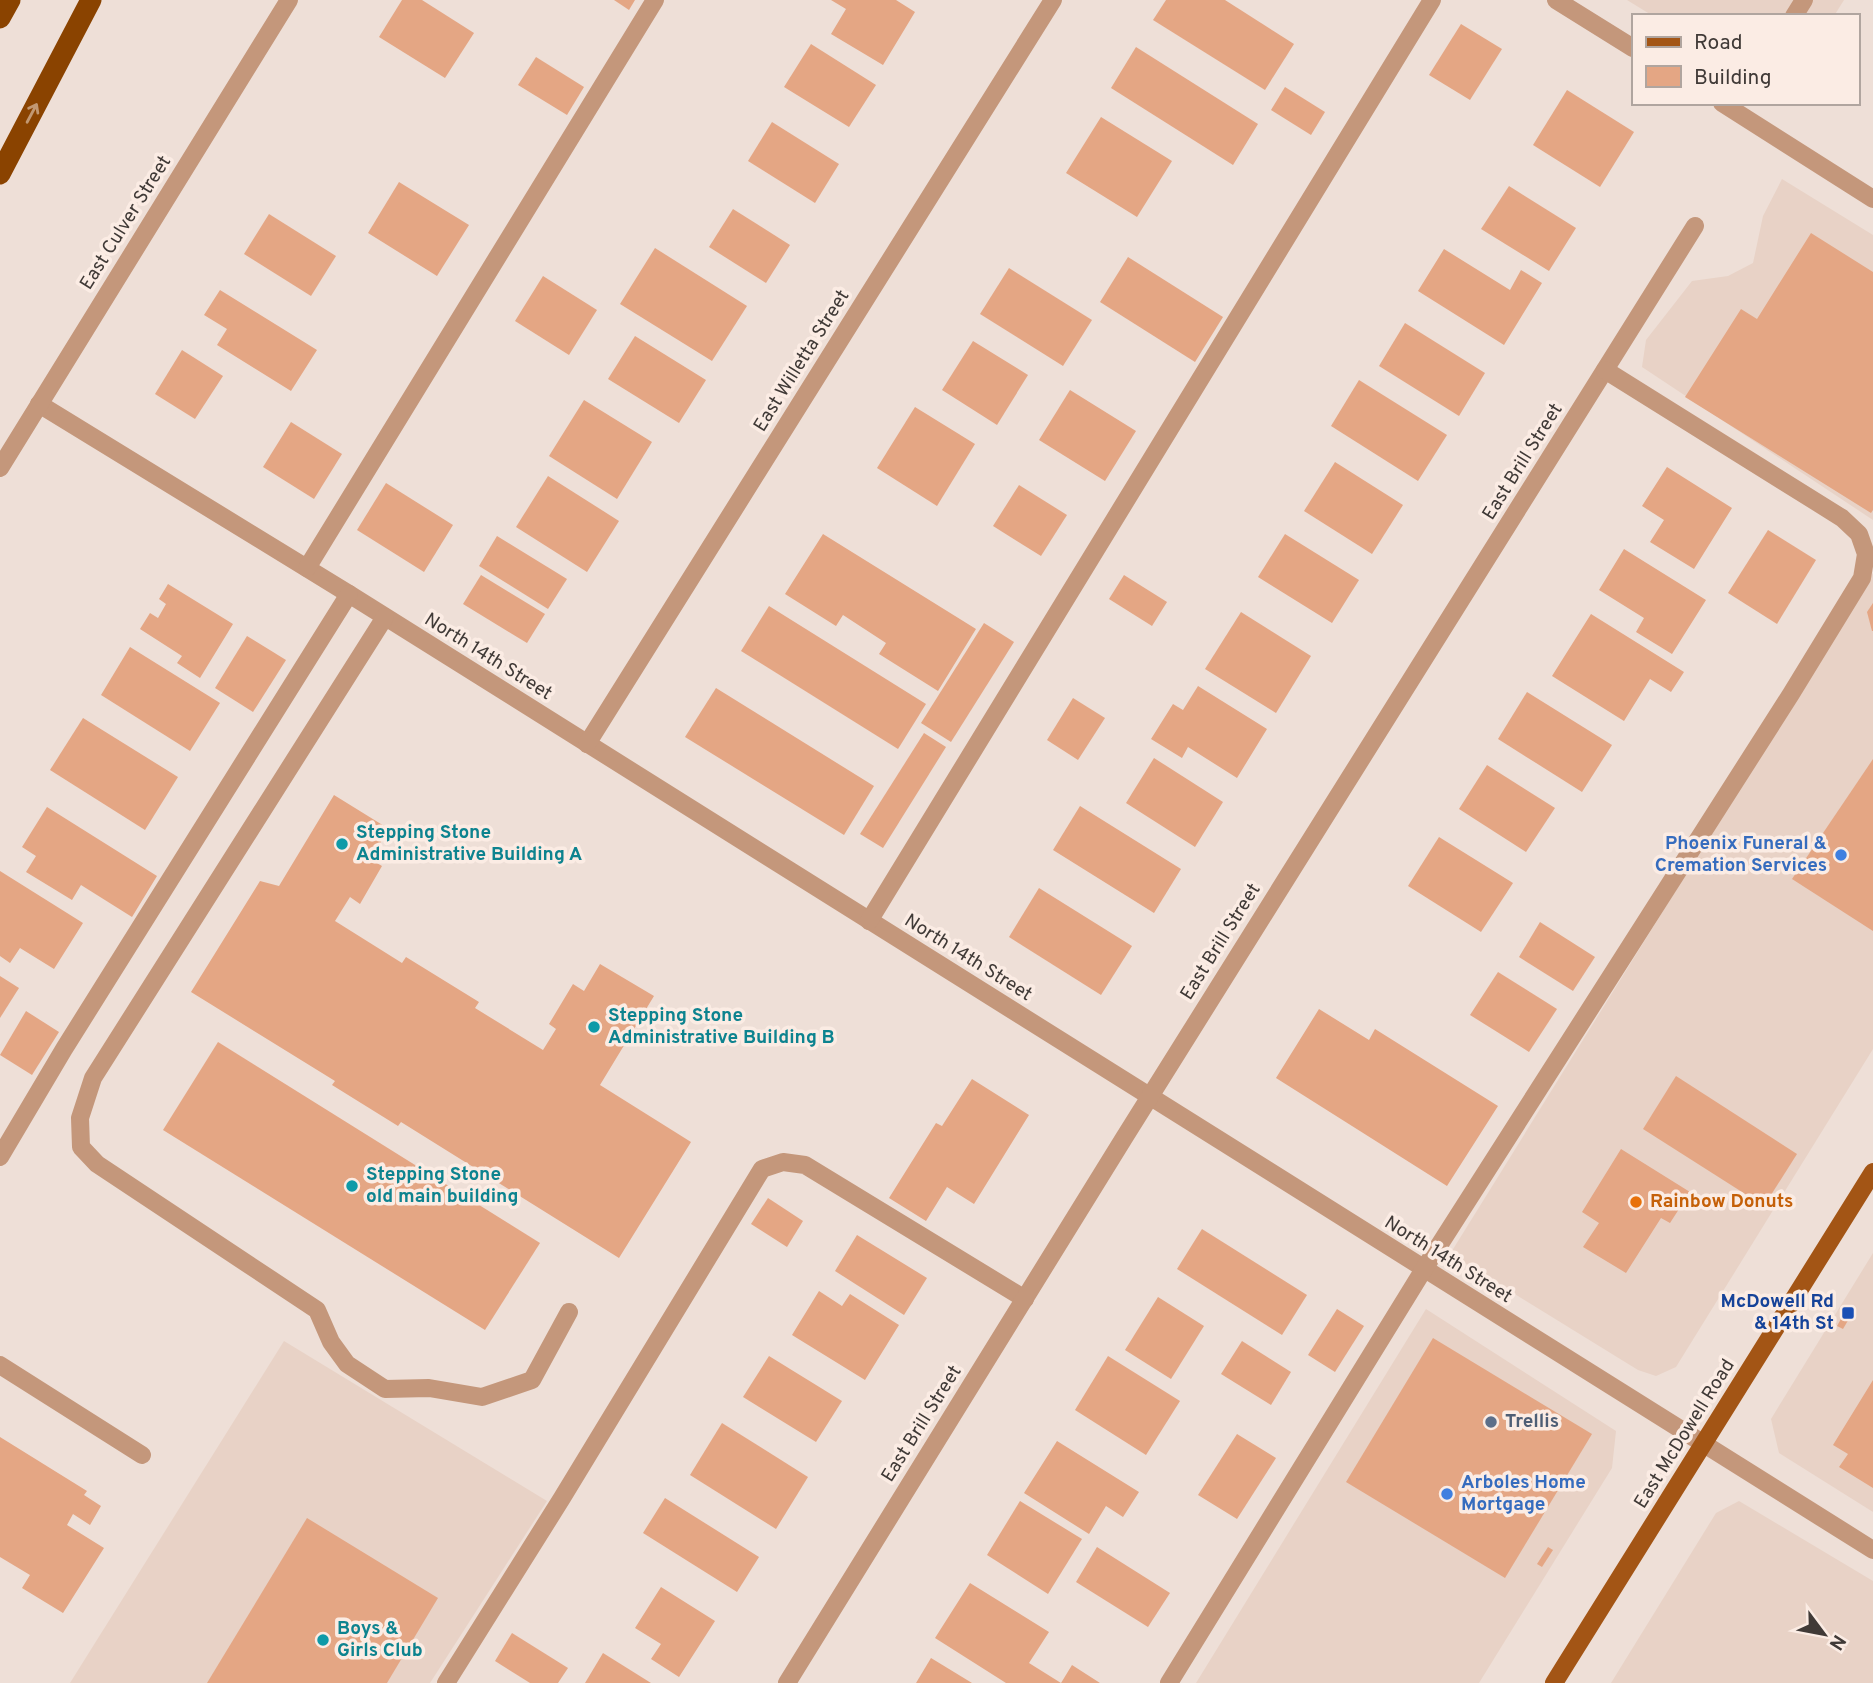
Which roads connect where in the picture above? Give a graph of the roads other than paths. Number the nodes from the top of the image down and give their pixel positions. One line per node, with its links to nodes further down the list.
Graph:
1 (10, 0): 8 (highway)
2 (91, 0): 11 (highway, one-way to 2)
3 (289, 0): 15 (street, East Culver Street)
4 (655, 0): 17 (street)
5 (1053, 0): 20 (street, East Willetta Street)
6 (1432, 0): 21 (street)
7 (1556, 0): 9 (street)
8 (0, 18)
9 (1632, 47)
10 (1732, 106): 12 (street)
11 (0, 174)
12 (1873, 199)
13 (1695, 226): 14 (street, East Brill Street)
14 (1605, 370): 22 (street, East Brill Street); 25 (street)
15 (39, 404): 16 (street, East Culver Street); 17 (street, North 14th Street)
16 (0, 468)
17 (307, 568): 18 (street, North 14th Street)
18 (349, 594): 19 (street, North 14th Street); 23 (street)
19 (385, 617): 20 (street, North 14th Street); 27 (street)
20 (587, 744): 21 (street, North 14th Street)
21 (869, 921): 22 (street, North 14th Street)
22 (1150, 1097): 25 (street, North 14th Street); 26 (street, East Brill Street)
23 (0, 1157)
24 (1873, 1172): 29 (main road, East McDowell Road)
25 (1424, 1269): 29 (street, North 14th Street); 34 (street)
26 (1025, 1299): 32 (street); 33 (street, East Brill Street)
27 (569, 1312)
28 (0, 1365): 30 (street)
29 (1704, 1444): 31 (street, North 14th Street); 35 (main road, East McDowell Road)
30 (142, 1455)
31 (1873, 1550)
32 (446, 1683)
33 (787, 1683)
34 (1169, 1683)
35 (1554, 1683)

